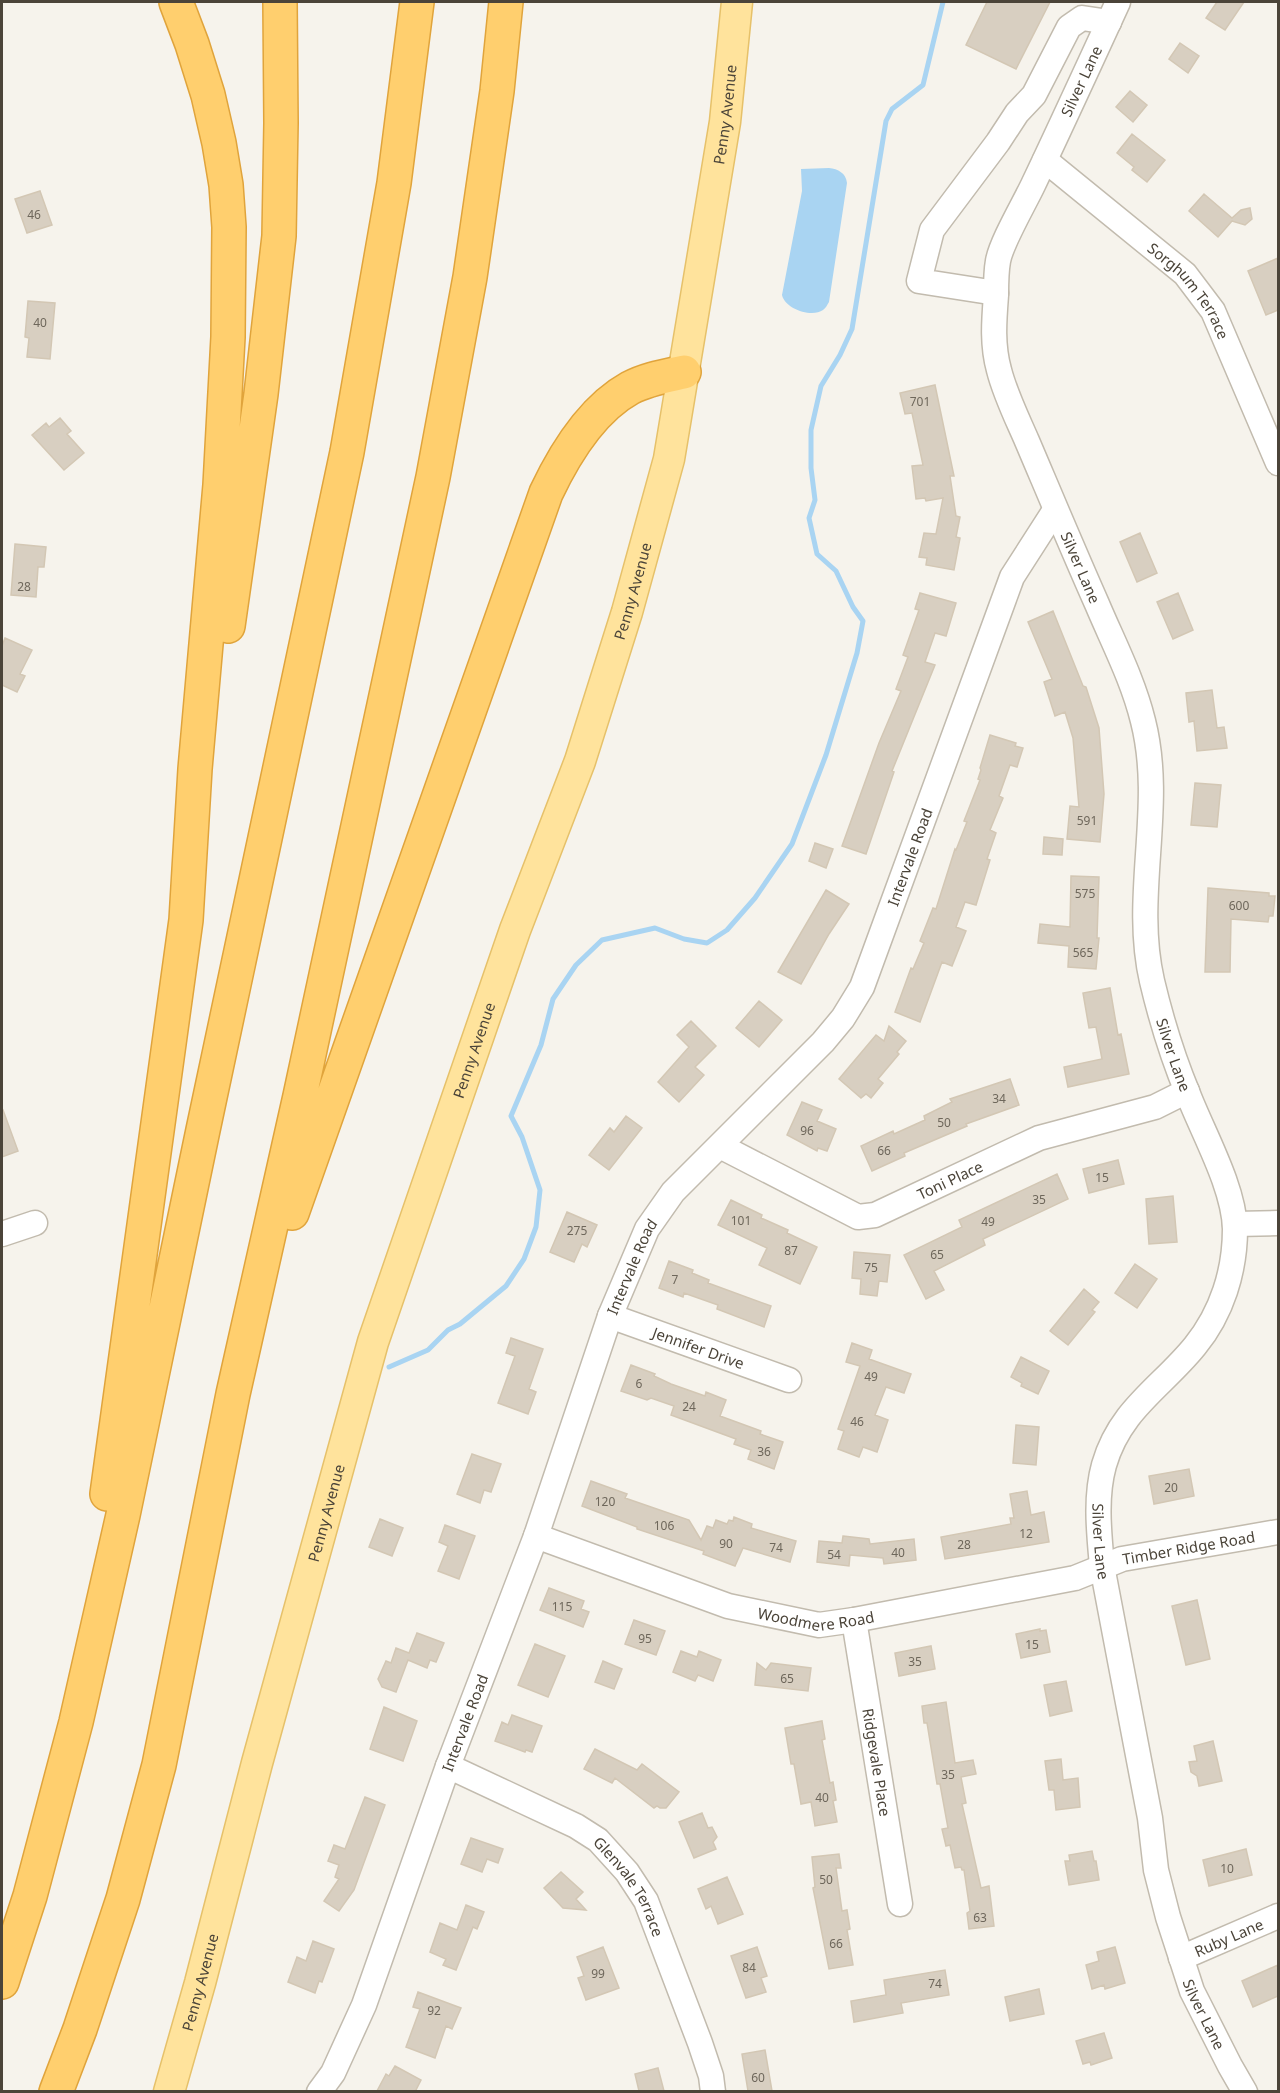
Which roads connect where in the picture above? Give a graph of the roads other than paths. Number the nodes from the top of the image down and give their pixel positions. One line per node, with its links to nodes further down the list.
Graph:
1 (176, 2): 12 (highway)
2 (280, 2): 12 (highway)
3 (417, 2): 26 (highway)
4 (506, 2): 21 (highway)
5 (737, 2): 9 (main road, Penny Avenue)
6 (1114, 12): 7 (street, Silver Lane); 8 (street)
7 (1045, 160): 8 (street, Silver Lane); 10 (street, Sorghum Terrace)
8 (996, 293): 11 (street, Silver Lane)
9 (684, 372): 21 (highway); 33 (main road, Penny Avenue)
10 (1278, 463)
11 (1055, 510): 13 (street, Silver Lane); 14 (street, Intervale Road)
12 (186, 920): 26 (highway)
13 (1186, 1091): 14 (street, Toni Place); 17 (street, Silver Lane)
14 (720, 1146): 19 (street, Intervale Road)
15 (35, 1223): 18 (street)
16 (1278, 1223): 17 (street)
17 (1235, 1224): 24 (street, Silver Lane)
18 (2, 1234)
19 (610, 1316): 20 (street, Jennifer Drive); 23 (street, Intervale Road)
20 (789, 1380)
21 (233, 1394): 32 (highway)
22 (1278, 1532): 24 (street, Timber Ridge Road)
23 (536, 1536): 25 (street, Woodmere Road); 27 (street, Intervale Road)
24 (1102, 1566): 25 (street, Woodmere Road); 30 (street, Silver Lane)
25 (854, 1620): 28 (street, Ridgevale Place)
26 (76, 1722): 31 (highway)
27 (448, 1766): 34 (street, Intervale Road); 35 (street, Glenvale Terrace)
28 (900, 1904)
29 (1278, 1916): 30 (street, Ruby Lane)
30 (1181, 1958): 36 (street, Silver Lane)
31 (2, 1982)
32 (61, 2078)
33 (169, 2091)
34 (319, 2091)
35 (713, 2091)
36 (1245, 2091)

